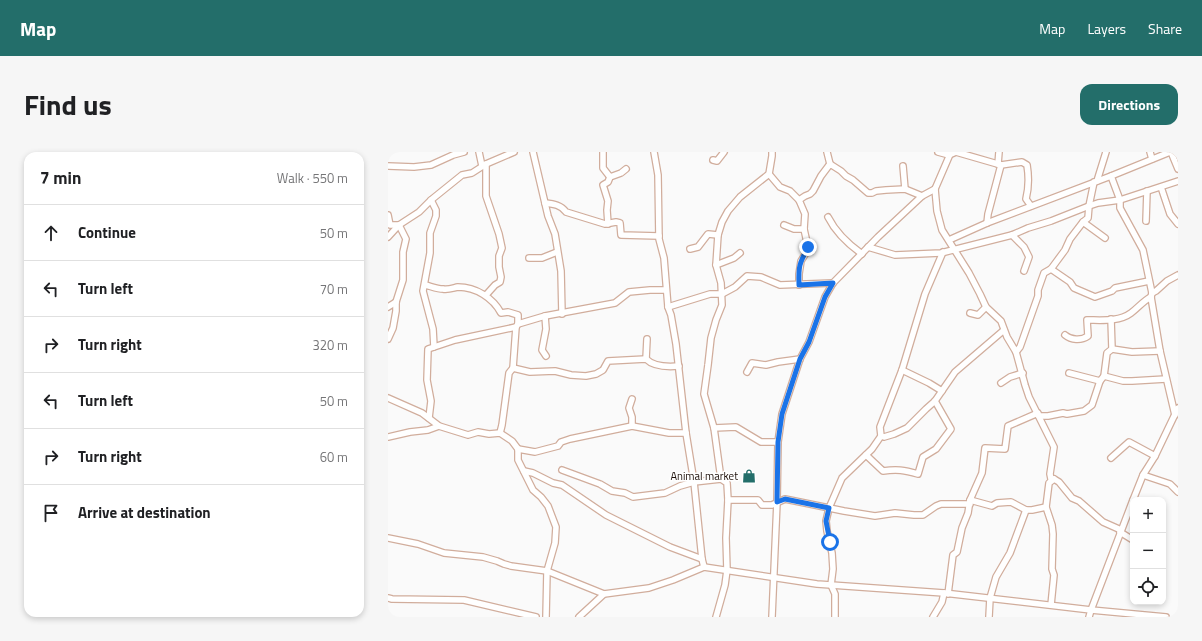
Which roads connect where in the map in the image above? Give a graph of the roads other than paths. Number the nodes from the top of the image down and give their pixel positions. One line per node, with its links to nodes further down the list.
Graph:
1 (464, 152): 20 (street)
2 (479, 152): 21 (street)
3 (514, 152): 21 (street)
4 (533, 152): 38 (street)
5 (603, 152): 27 (street)
6 (654, 152): 54 (street)
7 (724, 152): 17 (street)
8 (772, 152): 25 (street)
9 (827, 152): 18 (street)
10 (938, 152): 15 (street)
11 (999, 152): 19 (street)
12 (1106, 152): 28 (street)
13 (1150, 152): 16 (street)
14 (1171, 152): 16 (street); 24 (street)
15 (950, 153): 19 (street); 31 (street)
16 (1152, 159): 26 (street)
17 (713, 160)
18 (830, 164): 32 (street); 36 (street)
19 (999, 164): 39 (street); 44 (street)
20 (388, 165)
21 (484, 165): 35 (street); 76 (street)
22 (903, 166): 32 (street)
23 (626, 169): 27 (street)
24 (1178, 169)
25 (768, 174): 36 (street); 52 (street)
26 (1111, 176): 28 (street); 37 (street)
27 (610, 177): 46 (street)
28 (1095, 181): 39 (street); 40 (street)
29 (1178, 182): 30 (street)
30 (1161, 187): 33 (street); 47 (street)
31 (935, 189): 34 (street); 57 (street)
32 (906, 190): 34 (street)
33 (1147, 191): 37 (street); 43 (street)
34 (922, 196): 58 (street)
35 (431, 200): 49 (street); 72 (street)
36 (799, 200): 51 (street)
37 (1120, 200): 40 (street); 70 (street)
38 (545, 203): 46 (street); 61 (street)
39 (1031, 206): 44 (street)
40 (1088, 206): 45 (street); 53 (street)
41 (388, 215): 48 (street)
42 (828, 217): 64 (street)
43 (1146, 221)
44 (987, 222): 57 (street)
45 (1082, 222): 56 (street); 67 (street)
46 (608, 224): 54 (street)
47 (1178, 224)
48 (389, 225): 49 (street)
49 (400, 225): 55 (street); 78 (street)
50 (784, 225): 51 (street)
51 (804, 229): 73 (street)
52 (718, 235): 59 (street); 66 (street)
53 (1012, 235): 60 (street); 68 (street)
54 (659, 236): 74 (street)
55 (388, 237)
56 (1105, 238)
57 (949, 240): 60 (street)
58 (868, 247): 62 (street); 64 (street)
59 (690, 249)
60 (954, 249): 62 (street); 81 (street)
61 (557, 252): 65 (street); 83 (street)
62 (943, 252): 100 (street)
63 (740, 254): 66 (street)
64 (862, 254): 71 (street)
65 (529, 258)
66 (716, 265): 75 (street)
67 (1051, 269): 70 (street); 94 (street)
68 (1024, 271)
69 (1178, 275): 77 (street)
70 (1149, 281): 77 (street)
71 (833, 283): 73 (street); 97 (street)
72 (425, 285): 76 (street); 91 (street)
73 (799, 285): 75 (street)
74 (666, 290): 80 (street); 83 (street)
75 (722, 294): 80 (street); 118 (street)
76 (486, 295): 86 (street)
77 (1152, 295): 85 (street); 93 (street)
78 (396, 302): 79 (street); 89 (street)
79 (388, 307)
80 (668, 307): 98 (street)
81 (986, 307): 82 (street); 87 (street)
82 (970, 313)
83 (562, 314): 84 (street)
84 (545, 316): 86 (street); 95 (street)
85 (1111, 320): 88 (street); 92 (street)
86 (517, 325): 91 (street); 99 (street)
87 (1004, 330): 94 (street); 108 (street)
88 (1065, 335)
89 (388, 338)
90 (647, 339): 96 (street)
91 (434, 347): 115 (street)
92 (1112, 349): 93 (street); 104 (street)
93 (1160, 351): 105 (street)
94 (1016, 352): 103 (street)
95 (546, 356)
96 (646, 359): 98 (street); 99 (street)
97 (800, 359): 101 (street); 123 (street)
98 (679, 366): 119 (street)
99 (513, 368): 120 (street)
100 (902, 370): 108 (street); 122 (street)
101 (747, 372)
102 (1069, 373): 106 (street)
103 (1023, 374): 107 (street); 113 (street)
104 (1104, 376): 105 (street); 106 (street)
105 (1166, 379): 114 (street)
106 (1100, 381): 113 (street)
107 (1000, 383)
108 (942, 391): 111 (street)
109 (388, 398): 115 (street)
110 (632, 399): 117 (street)
111 (935, 401): 122 (street); 125 (street)
112 (1178, 408): 114 (street)
113 (1039, 415): 132 (street); 138 (street)
114 (1175, 415): 126 (street)
115 (429, 418): 116 (street)
116 (438, 426): 120 (street); 121 (street)
117 (632, 426): 119 (street); 124 (street)
118 (714, 428): 123 (street); 131 (street)
119 (686, 433): 133 (street)
120 (500, 434): 124 (street)
121 (388, 436)
122 (881, 436): 125 (street)
123 (778, 442): 137 (street)
124 (518, 449): 129 (street)
125 (866, 455): 141 (street)
126 (1155, 456): 127 (street); 130 (street)
127 (1111, 458)
128 (562, 470): 133 (street)
129 (524, 471): 146 (street); 149 (street)
130 (1143, 475): 134 (street); 135 (street)
131 (721, 479): 133 (street); 136 (street)
132 (1054, 479): 139 (street); 143 (street)
133 (694, 482): 146 (street)
134 (1178, 492)
135 (1134, 497)
136 (728, 500): 137 (street); 148 (street)
137 (777, 502): 141 (street); 150 (street)
138 (970, 502): 141 (street); 142 (street); 152 (street)
139 (1046, 507): 142 (street); 156 (street)
140 (1130, 507): 143 (street)
141 (829, 508): 151 (street)
142 (1026, 510): 155 (street)
143 (1120, 531): 145 (street); 157 (street)
144 (388, 538): 149 (street)
145 (1130, 538)
146 (702, 559): 147 (street)
147 (704, 568): 148 (street); 153 (street)
148 (727, 570): 150 (street); 161 (street)
149 (547, 571): 153 (street); 159 (street)
150 (774, 577): 151 (street); 162 (street)
151 (831, 585): 152 (street); 163 (street)
152 (946, 593): 155 (street); 164 (street)
153 (604, 594): 160 (street)
154 (388, 598): 158 (street)
155 (990, 598): 156 (street); 165 (street)
156 (1051, 605): 157 (street)
157 (1091, 610): 166 (street); 167 (street)
158 (536, 617)
159 (546, 617)
160 (579, 617)
161 (716, 617)
162 (772, 617)
163 (835, 617)
164 (933, 617)
165 (989, 617)
166 (1089, 617)
167 (1166, 617)

